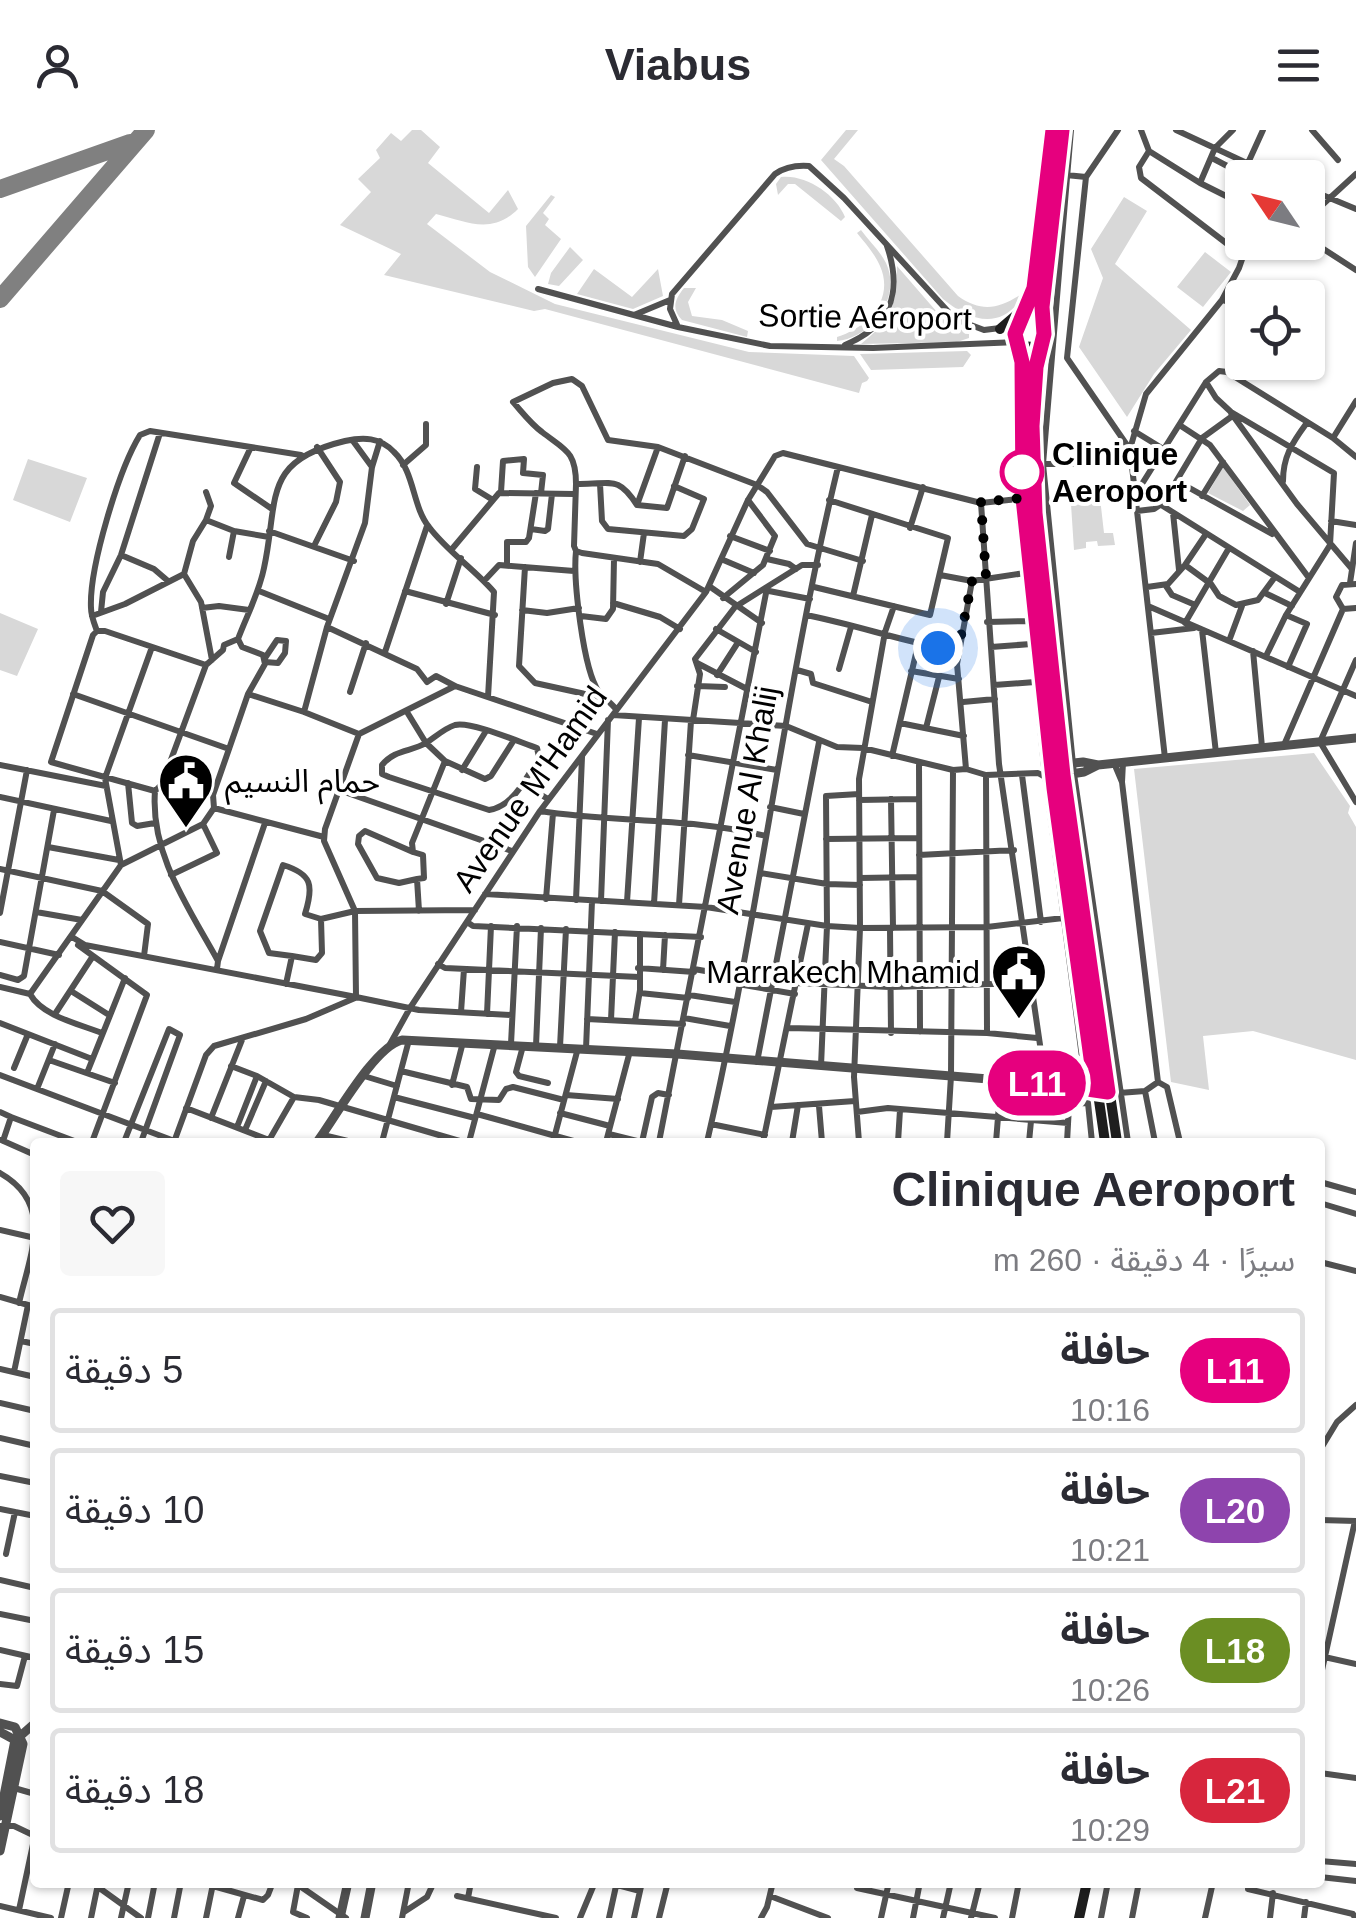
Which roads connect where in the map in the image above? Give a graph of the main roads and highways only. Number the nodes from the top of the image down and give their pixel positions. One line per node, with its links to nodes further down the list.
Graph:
1 (1053, 130): 3 (main road)
2 (1062, 130): 3 (main road)
3 (1058, 174): 4 (main road); 6 (main road)
4 (1031, 299): 5 (main road); 7 (main road)
5 (1020, 323): 6 (main road); 9 (main road)
6 (1042, 325): 8 (main road)
7 (1000, 328)
8 (1040, 342): 9 (main road); 10 (main road)
9 (1019, 343): 10 (main road)
10 (1028, 498): 11 (main road); 11 (main road)
11 (1056, 771): 12 (main road); 12 (main road)
12 (1104, 1086): 13 (main road); 14 (main road)
13 (1105, 1138)
14 (1116, 1138)
15 (1085, 1888): 16 (main road)
16 (1079, 1918)

